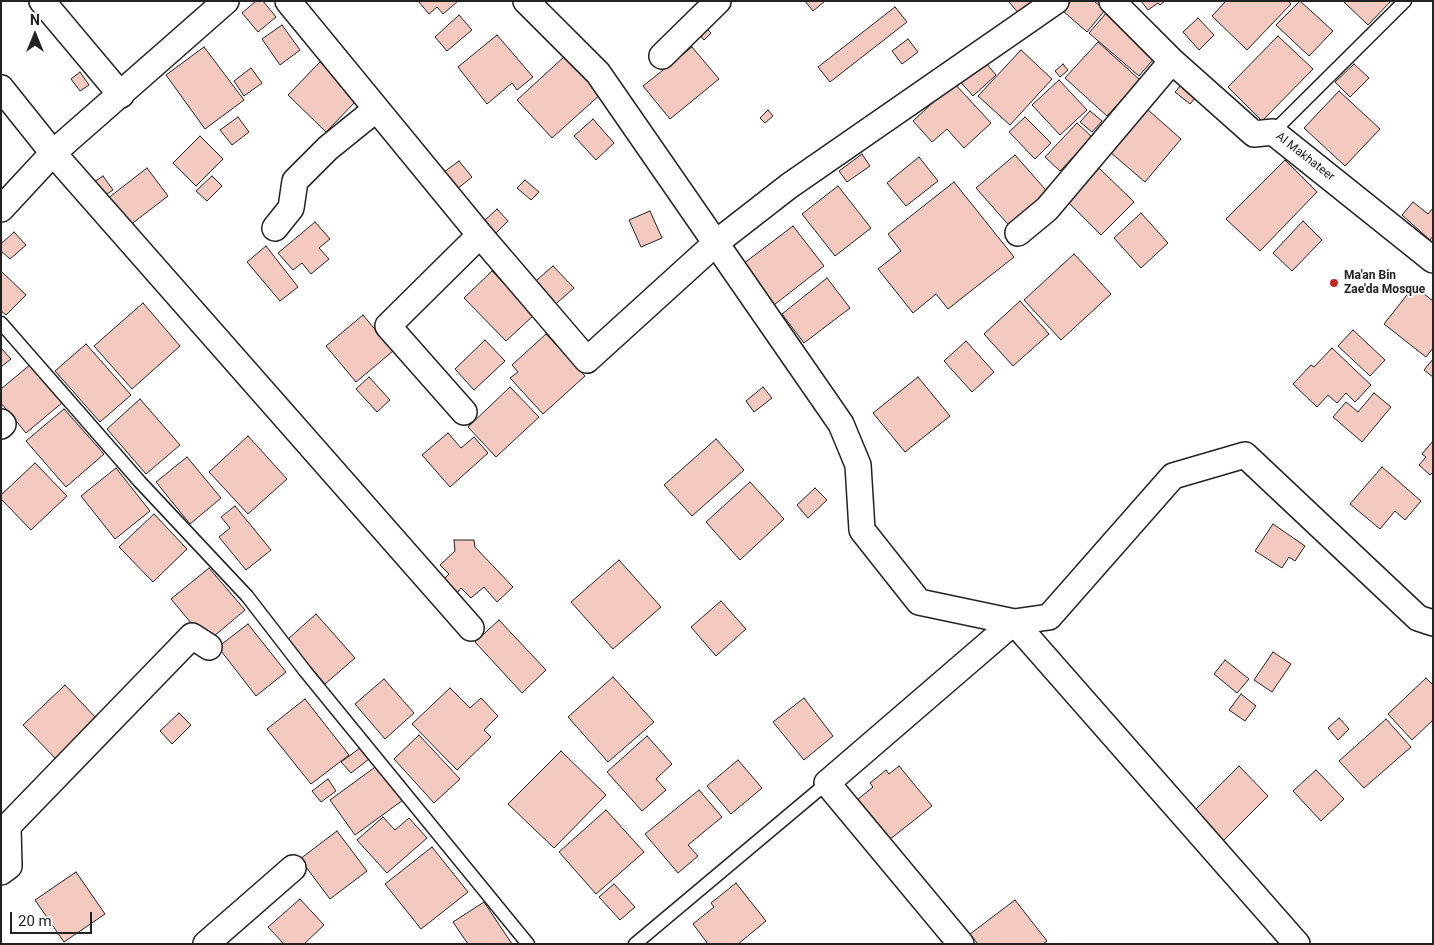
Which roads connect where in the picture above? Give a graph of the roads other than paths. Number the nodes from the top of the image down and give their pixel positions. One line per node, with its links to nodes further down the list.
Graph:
1 (42, 1): 12 (street)
2 (226, 1): 12 (street)
3 (288, 1): 13 (street)
4 (526, 1): 20 (street)
5 (718, 1): 9 (street)
6 (1056, 1): 20 (street)
7 (1112, 1): 10 (street, Al Makhateer)
8 (1405, 1): 14 (lane)
9 (662, 56)
10 (1172, 61): 14 (street, Al Makhateer); 18 (street)
11 (1, 88): 15 (street)
12 (121, 95): 15 (street)
13 (375, 110): 17 (street); 19 (street)
14 (1273, 132): 21 (street, Al Makhateer)
15 (53, 153): 16 (street); 28 (street)
16 (1, 209)
17 (275, 228)
18 (1018, 233)
19 (480, 236): 20 (street); 23 (street)
20 (717, 242): 26 (street)
21 (1433, 260)
22 (1, 323): 34 (lane)
23 (464, 412)
24 (1, 422): 25 (street)
25 (1, 426)
26 (1014, 622): 27 (street); 30 (street); 37 (street)
27 (1433, 623)
28 (471, 628)
29 (209, 647): 32 (street)
30 (827, 783): 35 (lane); 36 (street)
31 (292, 868): 33 (street)
32 (1, 872)
33 (206, 944)
34 (528, 944)
35 (635, 944)
36 (962, 944)
37 (1298, 944)

